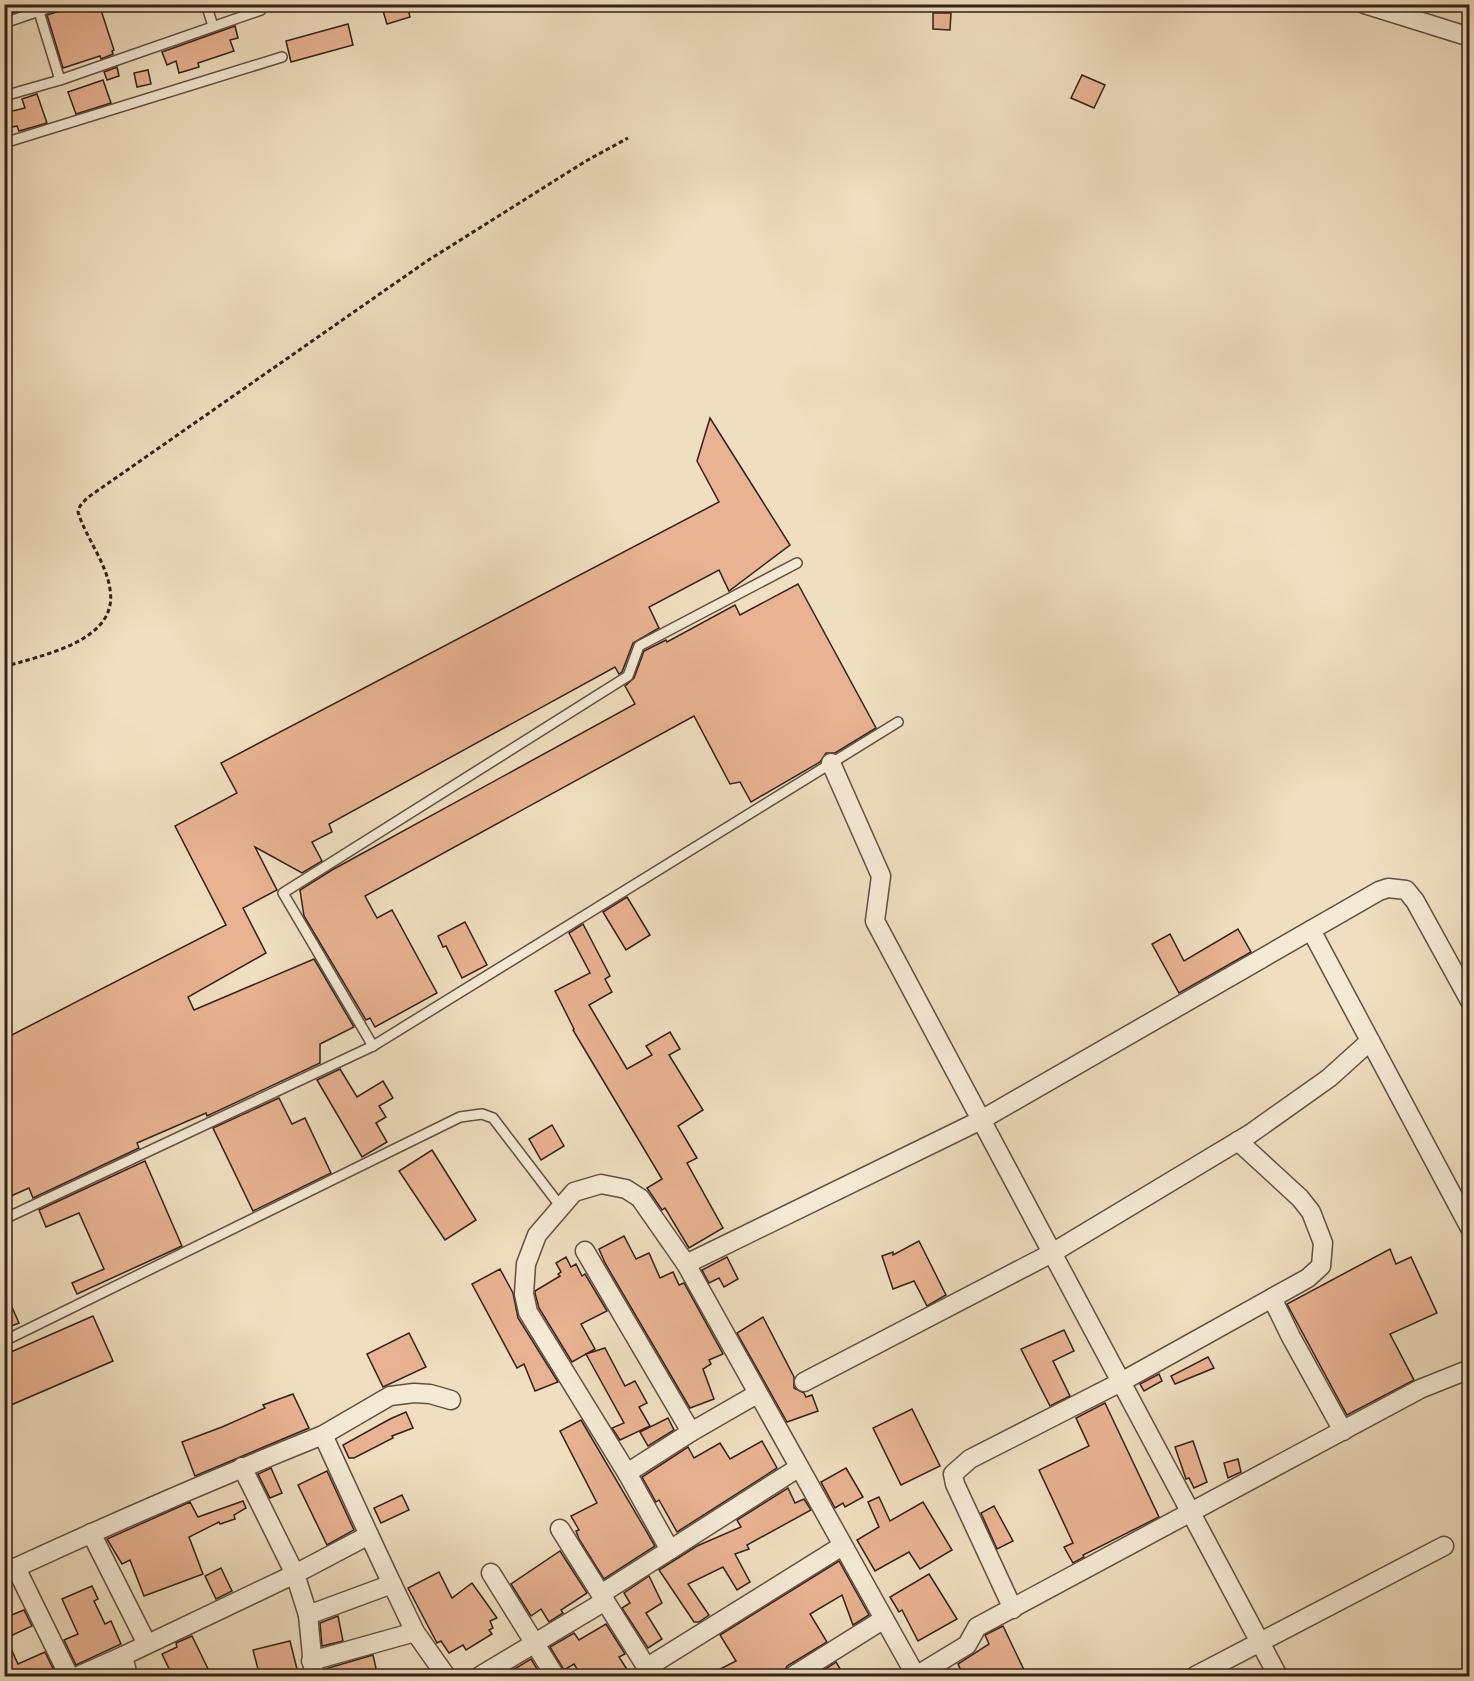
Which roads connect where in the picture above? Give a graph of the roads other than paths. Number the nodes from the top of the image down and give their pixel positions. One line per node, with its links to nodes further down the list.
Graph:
1 (60, 4): 5 (lane)
2 (206, 4): 7 (lane)
3 (1364, 4): 8 (street)
4 (261, 10): 7 (lane)
5 (39, 12): 6 (lane); 10 (lane)
6 (4, 23)
7 (213, 26): 10 (lane)
8 (1470, 37)
9 (282, 57): 12 (lane)
10 (60, 80): 11 (lane)
11 (4, 96)
12 (4, 143)
13 (797, 563): 19 (lane)
14 (898, 722): 15 (lane)
15 (831, 763): 19 (lane); 20 (street)
16 (1311, 930): 17 (street); 18 (street); 20 (street)
17 (1470, 1001)
18 (1370, 1041): 21 (street); 24 (street)
19 (373, 1046): 23 (lane)
20 (981, 1120): 26 (street); 27 (street)
21 (1238, 1142): 26 (street); 28 (street)
22 (561, 1207): 27 (street); 29 (lane); 40 (street)
23 (4, 1219)
24 (1470, 1228)
25 (585, 1251): 36 (street)
26 (1052, 1253): 31 (street); 32 (street)
27 (686, 1264): 33 (street)
28 (1272, 1298): 32 (street); 35 (street)
29 (4, 1341)
30 (1470, 1369): 35 (street)
31 (804, 1382)
32 (1121, 1382): 41 (street); 53 (street)
33 (757, 1394): 36 (street); 39 (street)
34 (451, 1400): 37 (street)
35 (1343, 1431): 41 (street)
36 (691, 1432): 40 (street)
37 (323, 1435): 38 (street); 44 (street)
38 (242, 1467): 43 (street); 50 (street)
39 (798, 1468): 45 (street); 47 (street)
40 (627, 1473): 47 (street)
41 (1192, 1513): 53 (street); 57 (street)
42 (560, 1529): 52 (street)
43 (91, 1533): 48 (street); 58 (street)
44 (369, 1535): 50 (street); 51 (street)
45 (842, 1546): 55 (street); 62 (street)
46 (1444, 1546): 57 (street)
47 (670, 1550): 52 (street)
48 (10, 1571): 63 (street)
49 (491, 1573): 59 (street)
50 (295, 1574): 54 (street); 58 (street)
51 (392, 1584): 54 (street); 56 (street)
52 (603, 1598): 59 (street); 62 (street)
53 (1013, 1609): 70 (street)
54 (308, 1615): 61 (street)
55 (884, 1619): 69 (street); 70 (street)
56 (415, 1632): 61 (street); 66 (street)
57 (1260, 1642): 71 (street); 72 (street)
58 (147, 1644): 60 (street)
59 (534, 1644): 67 (street); 68 (street)
60 (123, 1656): 64 (street); 65 (street)
61 (312, 1669)
62 (649, 1672)
63 (69, 1677)
64 (78, 1677)
65 (128, 1677)
66 (446, 1677)
67 (480, 1677)
68 (555, 1677)
69 (793, 1677)
70 (916, 1677)
71 (1195, 1677)
72 (1278, 1677)

